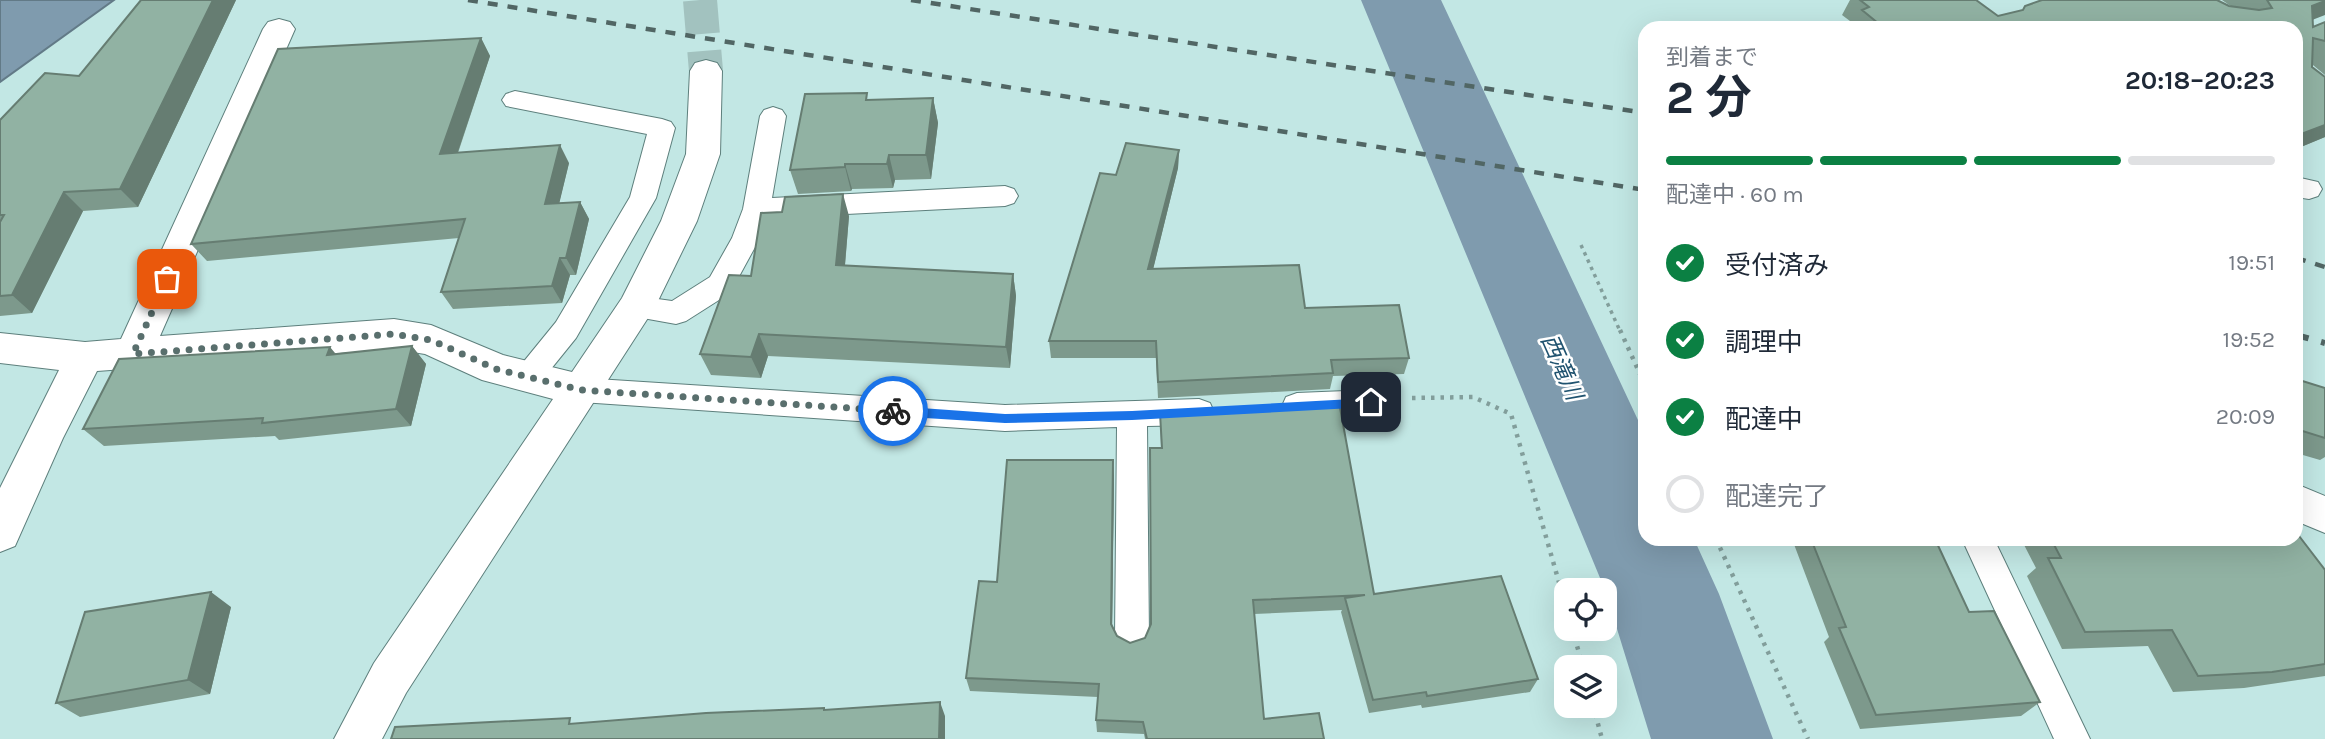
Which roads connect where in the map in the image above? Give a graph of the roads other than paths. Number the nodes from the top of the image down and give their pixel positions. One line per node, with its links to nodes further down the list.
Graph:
1 (279, 29): 9 (street)
2 (706, 71): 7 (street)
3 (515, 100): 11 (lane)
4 (773, 116): 6 (lane)
5 (1005, 196): 6 (lane)
6 (757, 209): 7 (lane)
7 (636, 307): 12 (street)
8 (0, 348): 10 (street)
9 (133, 354): 10 (street); 11 (street)
10 (85, 357): 19 (street)
11 (527, 376): 12 (street)
12 (581, 390): 16 (lane); 22 (street)
13 (1371, 402): 14 (lane)
14 (1265, 408)
15 (1225, 410): 16 (lane)
16 (1132, 415): 21 (lane)
17 (2303, 505): 18 (street)
18 (2325, 515)
19 (0, 533)
20 (1981, 546): 23 (lane)
21 (1132, 638)
22 (358, 739)
23 (2072, 739)

